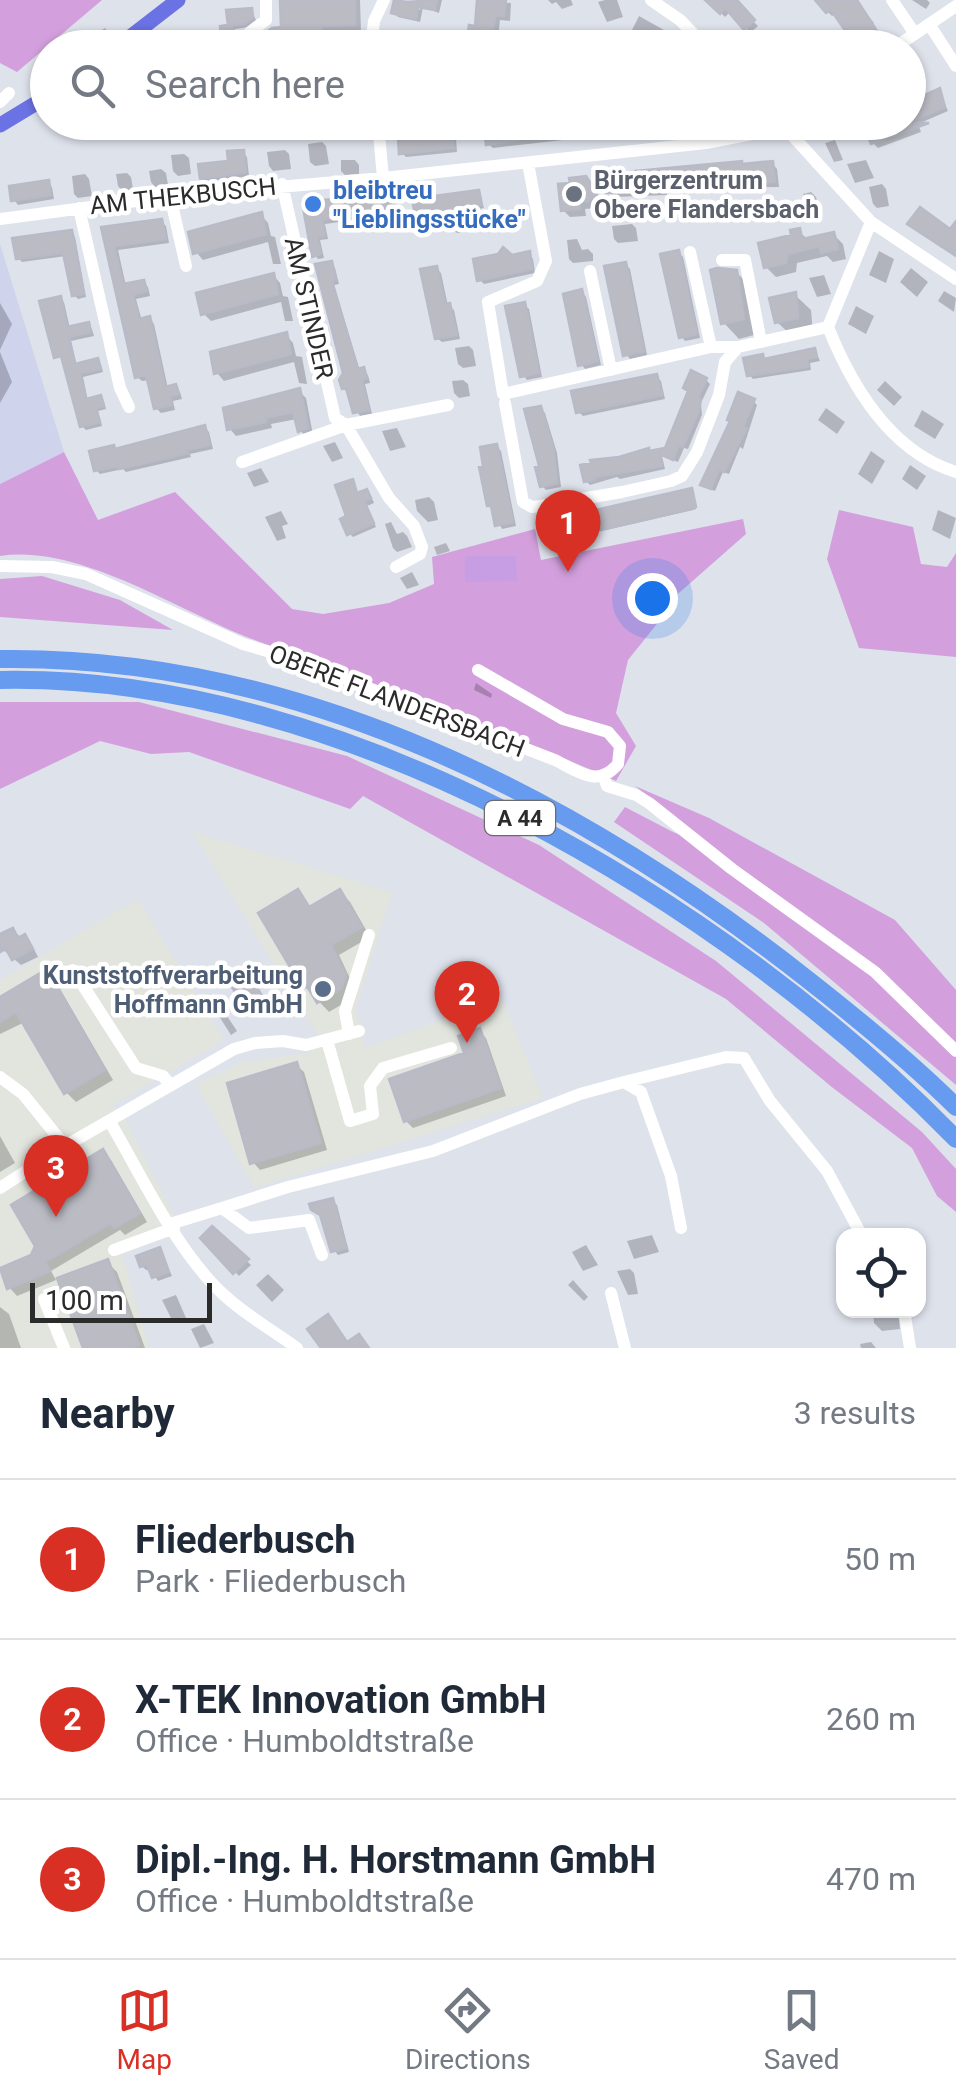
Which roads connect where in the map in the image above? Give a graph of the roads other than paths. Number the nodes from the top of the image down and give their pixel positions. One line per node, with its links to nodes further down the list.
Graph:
1 (178, 0): 8 (main road)
2 (266, 0): 9 (street)
3 (384, 0): 10 (street)
4 (652, 0): 11 (street)
5 (892, 0): 12 (street)
6 (956, 6): 7 (street)
7 (929, 24): 13 (street); 14 (street)
8 (139, 30)
9 (253, 30)
10 (373, 30)
11 (690, 30)
12 (912, 30)
13 (921, 30)
14 (956, 66)
15 (30, 107): 16 (main road)
16 (0, 125)
17 (380, 140): 21 (street)
18 (721, 140): 20 (street, AM THEKBUSCH)
19 (796, 140): 26 (street)
20 (528, 163): 21 (street, AM THEKBUSCH); 37 (street)
21 (383, 178): 22 (street, AM THEKBUSCH)
22 (282, 184): 23 (street, AM THEKBUSCH); 40 (street, AM STINDER)
23 (170, 196): 24 (street, AM THEKBUSCH); 29 (street)
24 (79, 208): 25 (street, AM THEKBUSCH); 39 (street)
25 (0, 219)
26 (871, 222): 31 (street); 32 (street)
27 (690, 252): 34 (street)
28 (722, 260): 33 (street)
29 (186, 266)
30 (590, 271): 36 (street)
31 (956, 279)
32 (828, 327): 33 (street); 42 (street)
33 (761, 342): 35 (street)
34 (711, 347): 35 (street); 36 (street)
35 (738, 347): 37 (street)
36 (611, 370): 37 (street)
37 (504, 399)
38 (448, 405): 40 (street)
39 (129, 407)
40 (346, 424): 41 (street); 44 (street, AM STINDER)
41 (242, 462)
42 (956, 472)
43 (0, 566): 48 (street, OBERE FLANDERSBACH)
44 (396, 567)
45 (0, 658): 57 (highway, A 44)
46 (478, 670): 48 (street, OBERE FLANDERSBACH)
47 (0, 680): 59 (highway, A 44)
48 (604, 777): 53 (street)
49 (369, 936): 51 (street)
50 (73, 970): 56 (street)
51 (327, 1040): 52 (street); 56 (street)
52 (451, 1048)
53 (956, 1050)
54 (0, 1077): 60 (street)
55 (624, 1082): 62 (street); 64 (street); 65 (street)
56 (170, 1085): 58 (street)
57 (956, 1107)
58 (110, 1122): 60 (street); 63 (street)
59 (956, 1139)
60 (65, 1146): 61 (street)
61 (0, 1188)
62 (222, 1208): 63 (street); 67 (street)
63 (172, 1226): 66 (street); 72 (street)
64 (682, 1228)
65 (858, 1228)
66 (114, 1250)
67 (322, 1254)
68 (611, 1293): 73 (street)
69 (44, 1299): 71 (street)
70 (905, 1318): 74 (street)
71 (64, 1348)
72 (297, 1348)
73 (626, 1348)
74 (910, 1348)

